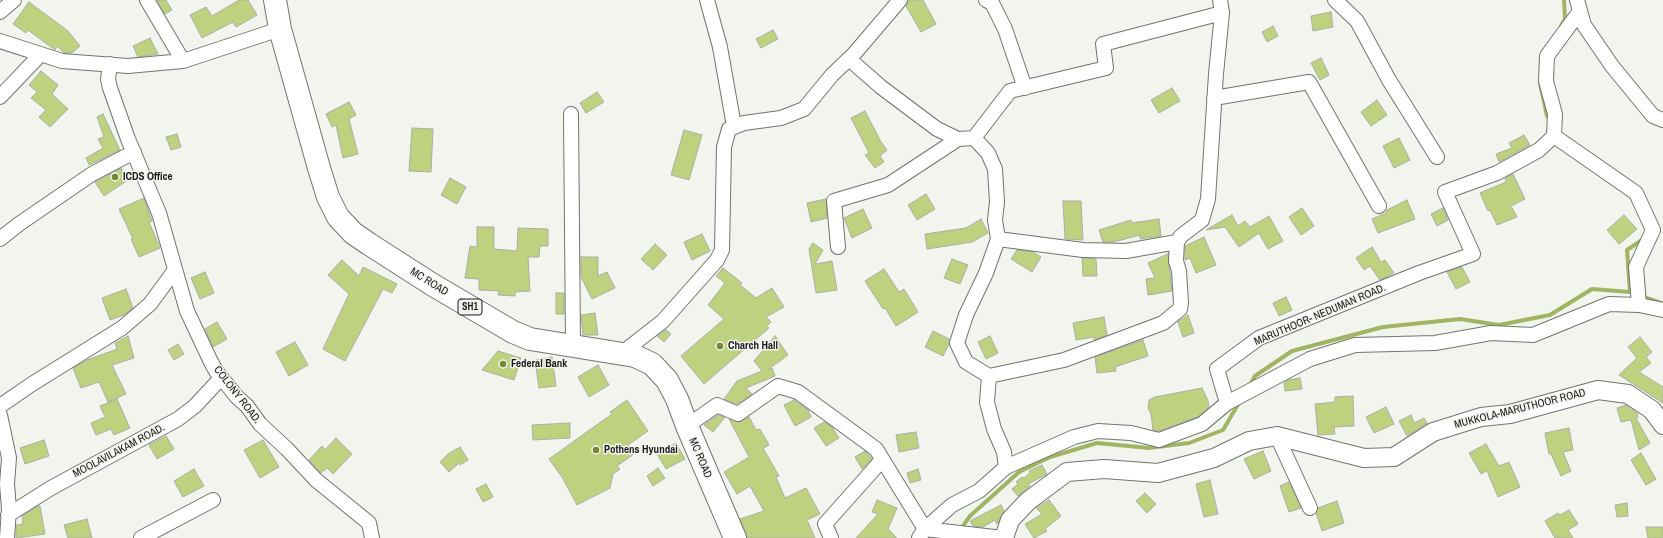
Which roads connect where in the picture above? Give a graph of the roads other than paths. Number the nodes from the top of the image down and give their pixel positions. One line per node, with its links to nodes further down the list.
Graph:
1 (14, 0): 10 (street)
2 (146, 0): 15 (street)
3 (275, 0): 11 (main road, MC ROAD / SH1)
4 (707, 0): 22 (street)
5 (900, 0): 14 (street)
6 (986, 0): 17 (street)
7 (1335, 0): 27 (street)
8 (1578, 6): 21 (street); 23 (street)
9 (1221, 7): 17 (street); 19 (street)
10 (0, 12)
11 (280, 29): 15 (street); 36 (main road, MC ROAD / SH1)
12 (0, 41): 13 (street)
13 (40, 55): 16 (street); 18 (street)
14 (849, 59): 22 (street); 25 (street)
15 (183, 61): 16 (street)
16 (110, 64): 26 (street, COLONY ROAD.)
17 (1025, 88): 24 (street)
18 (0, 97)
19 (1214, 98): 28 (street); 31 (street)
20 (571, 114): 36 (street)
21 (1663, 120)
22 (734, 126): 37 (street)
23 (1554, 136): 34 (street); 40 (street, MARUTHOOR- NEDUMAN ROAD.)
24 (974, 138): 25 (street); 30 (street)
25 (958, 139): 32 (street)
26 (134, 152): 29 (street); 33 (street, COLONY ROAD.)
27 (1437, 157)
28 (1379, 206)
29 (0, 239)
30 (998, 239): 31 (street); 38 (street)
31 (1178, 242): 38 (street)
32 (838, 247)
33 (175, 270): 39 (street, COLONY ROAD.); 41 (street)
34 (1639, 304): 35 (street); 40 (street)
35 (1663, 310)
36 (573, 346): 37 (main road, MC ROAD / SH1)
37 (622, 353): 44 (main road, MC ROAD / SH1)
38 (990, 376): 47 (street)
39 (222, 378): 50 (street, MOOLAVILAKAM ROAD.); 54 (street, COLONY ROAD.)
40 (1227, 403): 47 (street)
41 (0, 406)
42 (0, 415): 50 (street)
43 (1663, 425): 45 (street, MUKKOLA-MARUTHOOR ROAD)
44 (686, 426): 46 (street); 55 (main road, MC ROAD / SH1)
45 (1277, 436): 49 (street); 57 (street, MUKKOLA-MARUTHOOR ROAD)
46 (882, 460): 51 (street); 56 (street)
47 (1006, 467): 51 (street)
48 (213, 500): 53 (street)
49 (1310, 508)
50 (8, 515): 52 (street)
51 (922, 534): 57 (street)
52 (7, 538)
53 (141, 538)
54 (372, 538)
55 (735, 538)
56 (831, 538)
57 (1003, 538)

